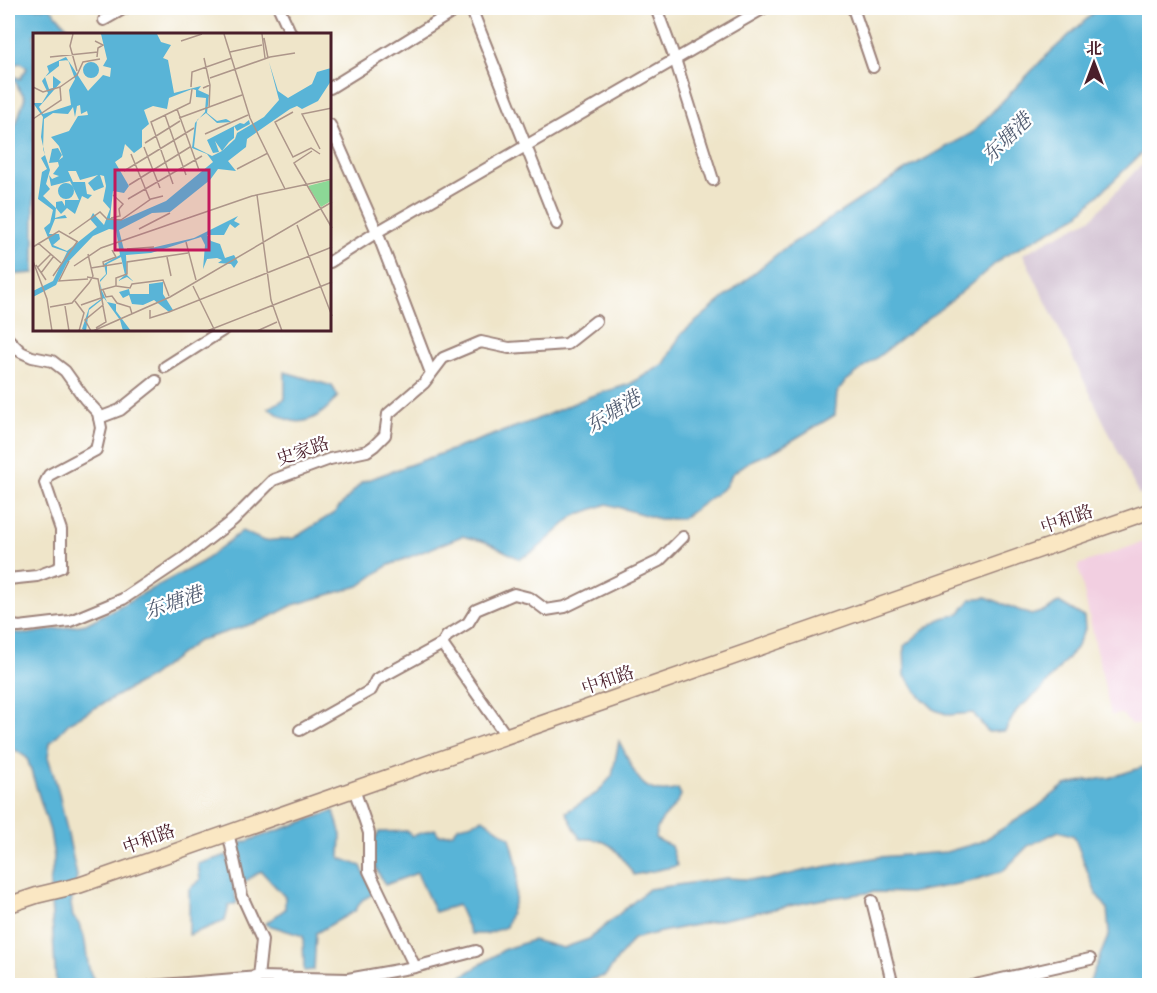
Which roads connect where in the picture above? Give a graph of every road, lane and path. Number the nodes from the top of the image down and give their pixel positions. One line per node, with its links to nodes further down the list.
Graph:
1 (125, 8): 8 (street)
2 (279, 8): 9 (street)
3 (459, 8): 12 (street)
4 (471, 8): 14 (street)
5 (656, 8): 10 (street)
6 (764, 8): 10 (street)
7 (853, 8): 11 (street)
8 (104, 20)
9 (291, 33)
10 (675, 59): 14 (street); 15 (street)
11 (873, 67)
12 (332, 87)
13 (332, 129): 17 (street)
14 (525, 146): 16 (street); 17 (street)
15 (713, 180)
16 (557, 224)
17 (377, 232): 18 (street); 23 (street)
18 (332, 261)
19 (596, 321): 23 (street, 史家路)
20 (220, 332): 22 (street)
21 (8, 339): 25 (street)
22 (165, 367)
23 (431, 373): 29 (street, 史家路)
24 (156, 381): 25 (street)
25 (99, 418): 28 (street)
26 (1149, 512): 32 (street, 中和路)
27 (683, 537): 30 (street)
28 (8, 579)
29 (8, 625)
30 (442, 644): 31 (street); 32 (street)
31 (300, 730)
32 (507, 737): 33 (street, 中和路)
33 (354, 789): 34 (street, 中和路); 39 (street)
34 (228, 832): 36 (street, 中和路); 40 (street)
35 (872, 901): 42 (street)
36 (8, 905)
37 (476, 951): 39 (street)
38 (1090, 959): 43 (street)
39 (415, 967): 40 (street)
40 (258, 977): 41 (street)
41 (151, 986)
42 (893, 986)
43 (971, 986)

